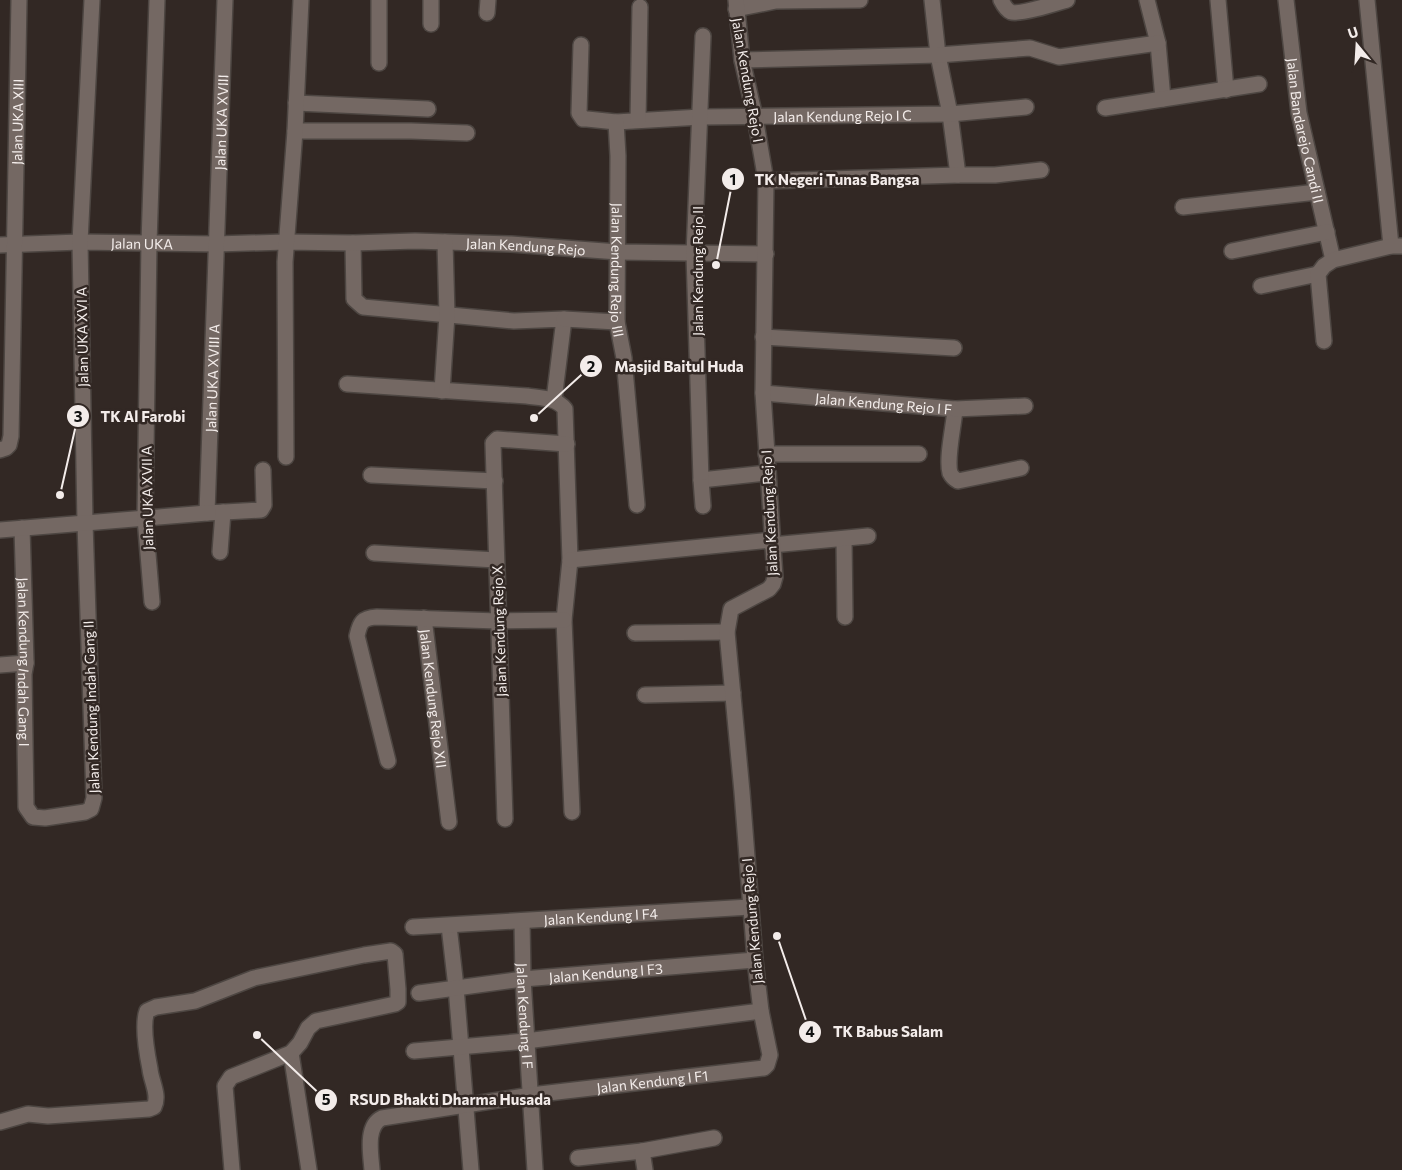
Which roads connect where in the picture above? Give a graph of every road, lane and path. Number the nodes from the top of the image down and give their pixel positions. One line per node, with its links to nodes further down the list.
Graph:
1 (19, 0): 52 (street, Jalan UKA XIII)
2 (92, 0): 46 (street, Jalan UKA XVI A)
3 (157, 0): 49 (street, Jalan UKA XVII A)
4 (224, 0): 50 (street, Jalan UKA XVIII)
5 (301, 0): 29 (street)
6 (379, 0): 25 (street)
7 (431, 0): 19 (street)
8 (860, 0): 15 (street)
9 (932, 0): 23 (street)
10 (1067, 0): 16 (street)
11 (1146, 0): 21 (street)
12 (1218, 0): 27 (street)
13 (1286, 0): 43 (street, Jalan Bandarejo Candi II)
14 (1366, 0): 53 (street)
15 (776, 1): 17 (street)
16 (1003, 4)
17 (736, 5): 24 (street, Jalan Kendung Rejo I)
18 (640, 7): 36 (street)
19 (431, 24)
20 (704, 36): 34 (street, Jalan Kendung Rejo II)
21 (1158, 43): 23 (street); 28 (street)
22 (581, 45): 37 (street, Jalan Kendung Rejo I C)
23 (938, 55): 24 (street); 33 (street)
24 (742, 60): 35 (street, Jalan Kendung Rejo I)
25 (379, 63)
26 (1259, 84): 27 (street)
27 (1226, 90): 28 (street)
28 (1163, 99): 31 (street)
29 (296, 103): 32 (street); 38 (street)
30 (1026, 107): 33 (street, Jalan Kendung Rejo I C)
31 (1106, 108)
32 (428, 109)
33 (950, 114): 35 (street, Jalan Kendung Rejo I C); 41 (street)
34 (701, 117): 35 (street, Jalan Kendung Rejo I C); 36 (street, Jalan Kendung Rejo I C); 56 (street, Jalan Kendung Rejo II)
35 (756, 117): 42 (street, Jalan Kendung Rejo I)
36 (638, 120): 37 (street, Jalan Kendung Rejo I C)
37 (616, 122): 55 (street, Jalan Kendung Rejo III)
38 (295, 131): 39 (street); 47 (street)
39 (467, 133)
40 (1041, 170): 41 (street)
41 (958, 175): 42 (street)
42 (766, 181): 57 (street, Jalan Kendung Rejo I)
43 (1317, 192): 44 (street); 45 (street, Jalan Bandarejo Candi II)
44 (1183, 207)
45 (1327, 232): 54 (street); 58 (street, Jalan Bandarejo Candi II)
46 (80, 242): 49 (street, Jalan UKA); 52 (street, Jalan UKA); 89 (street, Jalan UKA XVI A)
47 (286, 242): 50 (street, Jalan UKA); 51 (street, Jalan Kendung Rejo); 77 (street)
48 (445, 242): 51 (street, Jalan Kendung Rejo); 55 (street, Jalan Kendung Rejo); 61 (street)
49 (149, 243): 50 (street, Jalan UKA); 88 (street, Jalan UKA XVII A)
50 (216, 244): 86 (street, Jalan UKA XVIII A)
51 (353, 244): 61 (street)
52 (7, 245): 74 (street, Jalan UKA XIII)
53 (1397, 246): 58 (street)
54 (1232, 251)
55 (618, 252): 56 (street, Jalan Kendung Rejo); 63 (street, Jalan Kendung Rejo III)
56 (694, 254): 57 (street, Jalan Kendung Rejo); 82 (street, Jalan Kendung Rejo II)
57 (766, 254): 64 (street, Jalan Kendung Rejo I)
58 (1333, 260): 59 (street)
59 (1318, 274): 60 (street); 65 (street)
60 (1261, 286)
61 (447, 315): 62 (street); 68 (street)
62 (564, 319): 63 (street); 70 (street)
63 (617, 322): 84 (street, Jalan Kendung Rejo III)
64 (764, 337): 66 (street); 69 (street, Jalan Kendung Rejo I)
65 (1324, 340)
66 (954, 348)
67 (347, 384): 68 (street)
68 (442, 391): 70 (street)
69 (763, 393): 72 (street, Jalan Kendung Rejo I F); 75 (street, Jalan Kendung Rejo I)
70 (554, 400): 73 (street)
71 (1025, 406): 72 (street)
72 (955, 409): 78 (street, Jalan Kendung Rejo I F)
73 (566, 444): 83 (street, Jalan Kendung Rejo X); 98 (street)
74 (4, 447)
75 (766, 454): 76 (street); 80 (street, Jalan Kendung Rejo I)
76 (919, 454)
77 (286, 457)
78 (1021, 468)
79 (263, 470): 87 (street)
80 (767, 473): 82 (street); 94 (street, Jalan Kendung Rejo I)
81 (371, 474): 83 (street)
82 (701, 480): 85 (street, Jalan Kendung Rejo II)
83 (495, 481): 97 (street, Jalan Kendung Rejo X)
84 (637, 505)
85 (703, 506)
86 (207, 512): 87 (street); 88 (street)
87 (223, 512): 95 (street)
88 (145, 518): 89 (street); 99 (street, Jalan UKA XVII A)
89 (85, 523): 90 (street); 111 (street, Jalan Kendung Indah Gang II)
90 (22, 528): 91 (street); 106 (street, Jalan Kendung Indah Gang I)
91 (0, 530)
92 (868, 536): 93 (street)
93 (844, 539): 94 (street); 100 (street)
94 (772, 543): 98 (street); 104 (street, Jalan Kendung Rejo I)
95 (220, 552)
96 (374, 553): 97 (street)
97 (496, 560): 103 (street, Jalan Kendung Rejo X)
98 (570, 560): 102 (street)
99 (152, 602)
100 (846, 617)
101 (424, 618): 103 (street, Jalan Kendung Rejo XII); 110 (street); 114 (street, Jalan Kendung Rejo XII)
102 (564, 620): 103 (street, Jalan Kendung Rejo XII); 112 (street)
103 (498, 621): 113 (street, Jalan Kendung Rejo X)
104 (727, 632): 105 (street); 108 (street, Jalan Kendung Rejo I)
105 (635, 633)
106 (26, 663): 107 (street); 111 (street, Jalan Kendung Indah Gang I)
107 (0, 664)
108 (733, 693): 109 (street); 115 (street, Jalan Kendung Rejo I)
109 (645, 695)
110 (388, 761)
111 (26, 796)
112 (572, 812)
113 (505, 819)
114 (449, 822)
115 (750, 907): 116 (street, Jalan Kendung I F4); 119 (street, Jalan Kendung Rejo I)
116 (522, 921): 118 (street, Jalan Kendung I F4); 120 (street, Jalan Kendung I F)
117 (413, 926): 118 (street, Jalan Kendung I F4)
118 (449, 926): 121 (street)
119 (755, 960): 120 (street, Jalan Kendung I F3); 123 (street, Jalan Kendung Rejo I)
120 (523, 979): 121 (street, Jalan Kendung I F3); 124 (street, Jalan Kendung I F)
121 (456, 988): 122 (street, Jalan Kendung I F3); 125 (street)
122 (419, 993)
123 (761, 1011): 124 (street); 128 (street, Jalan Kendung Rejo I)
124 (526, 1041): 125 (street); 129 (street, Jalan Kendung I F)
125 (460, 1048): 126 (street); 130 (street)
126 (414, 1051)
127 (291, 1053): 131 (street); 135 (street); 136 (street)
128 (769, 1061): 129 (street, Jalan Kendung I F1)
129 (531, 1095): 130 (street, Jalan Kendung I F1); 139 (street, Jalan Kendung I F)
130 (465, 1106): 137 (street, Jalan Kendung I F1); 138 (street)
131 (0, 1122)
132 (714, 1138): 133 (street)
133 (642, 1151): 134 (street); 140 (street)
134 (578, 1158)
135 (232, 1170)
136 (309, 1170)
137 (372, 1170)
138 (471, 1170)
139 (535, 1170)
140 (646, 1170)

